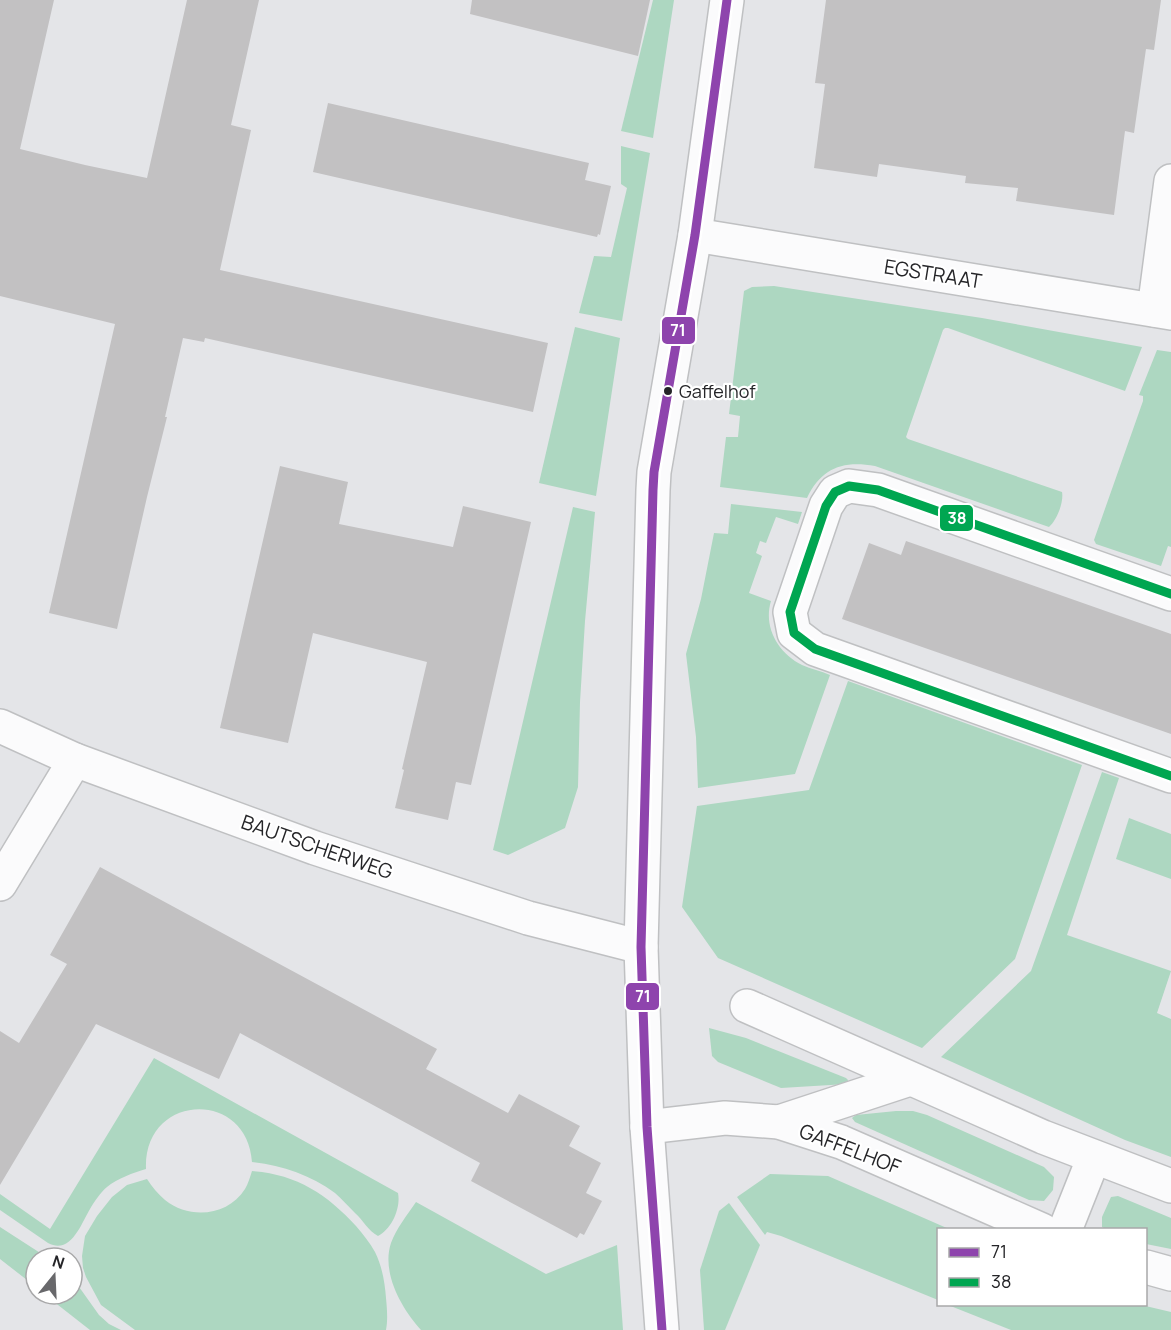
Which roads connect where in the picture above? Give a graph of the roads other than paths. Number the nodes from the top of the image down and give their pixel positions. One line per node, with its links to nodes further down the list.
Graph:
1 (727, 0): 3 (street)
2 (1171, 181): 4 (street)
3 (695, 235): 4 (street, EGSTRAAT); 10 (street)
4 (1162, 312)
5 (1171, 594): 8 (street)
6 (0, 726): 7 (street, BAUTSCHERWEG)
7 (75, 760): 9 (street); 10 (street, BAUTSCHERWEG)
8 (1171, 776)
9 (0, 884)
10 (641, 947): 14 (street)
11 (747, 1006): 12 (street)
12 (910, 1079): 13 (street); 15 (street)
13 (779, 1122): 14 (street, GAFFELHOF); 17 (street, GAFFELHOF)
14 (646, 1127): 21 (street)
15 (1094, 1157): 16 (street); 18 (street)
16 (1171, 1186)
17 (1037, 1228)
18 (1066, 1228)
19 (1147, 1268): 20 (street)
20 (1171, 1274)
21 (662, 1330)

